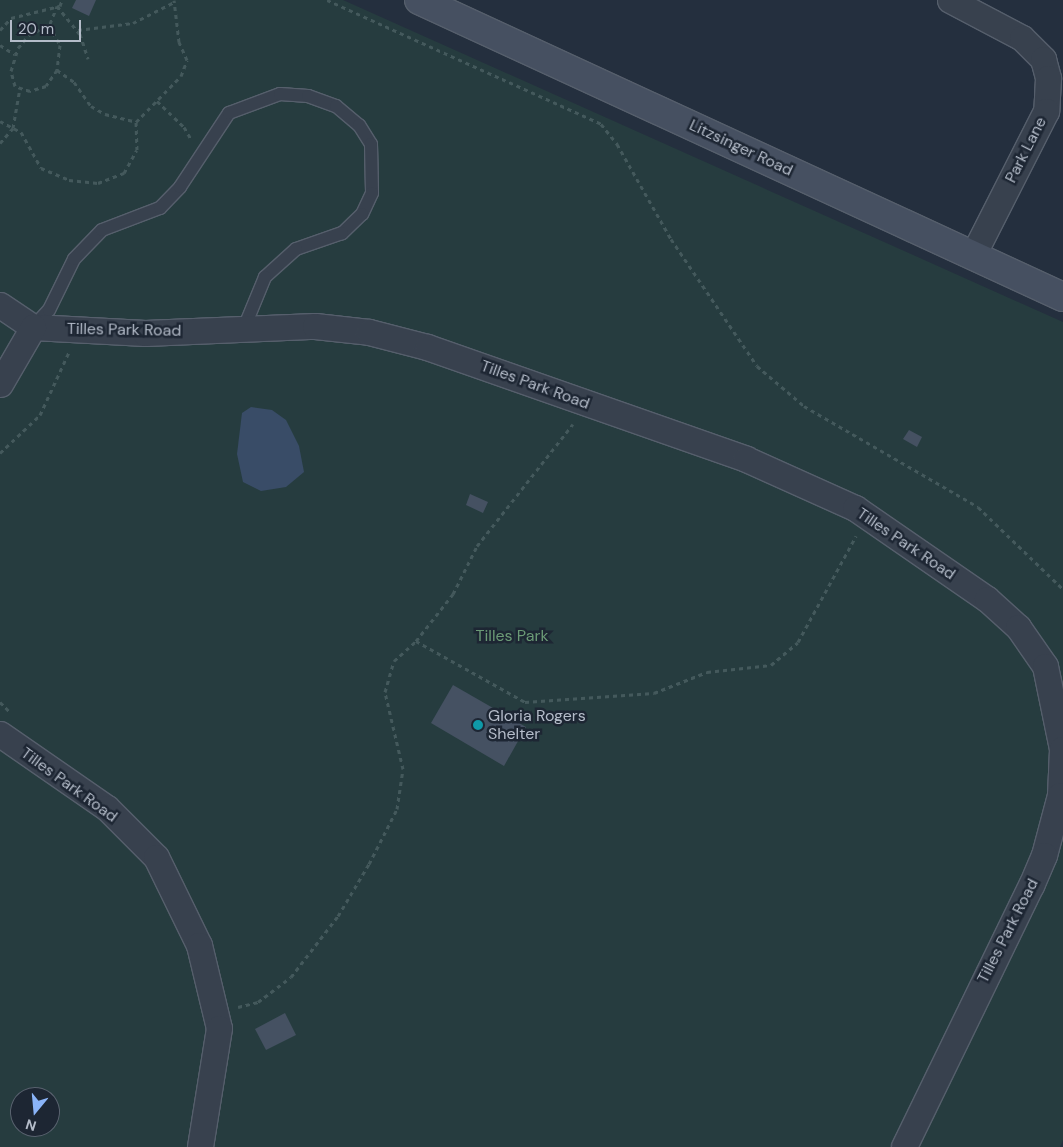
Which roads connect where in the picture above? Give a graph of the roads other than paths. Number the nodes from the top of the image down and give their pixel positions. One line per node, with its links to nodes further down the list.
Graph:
1 (419, 0): 4 (street, Litzsinger Road)
2 (950, 0): 3 (street, Park Lane)
3 (1055, 64): 4 (street, Park Lane)
4 (973, 255): 5 (street, Litzsinger Road)
5 (1063, 297)
6 (0, 305): 7 (street)
7 (33, 327): 8 (street, Tilles Park Road); 8 (lane, Tilles Park Road); 9 (street, Tilles Park Road)
8 (244, 328): 12 (street, Tilles Park Road)
9 (0, 384)
10 (0, 734): 11 (street, Tilles Park Road)
11 (200, 1147)
12 (904, 1147)

